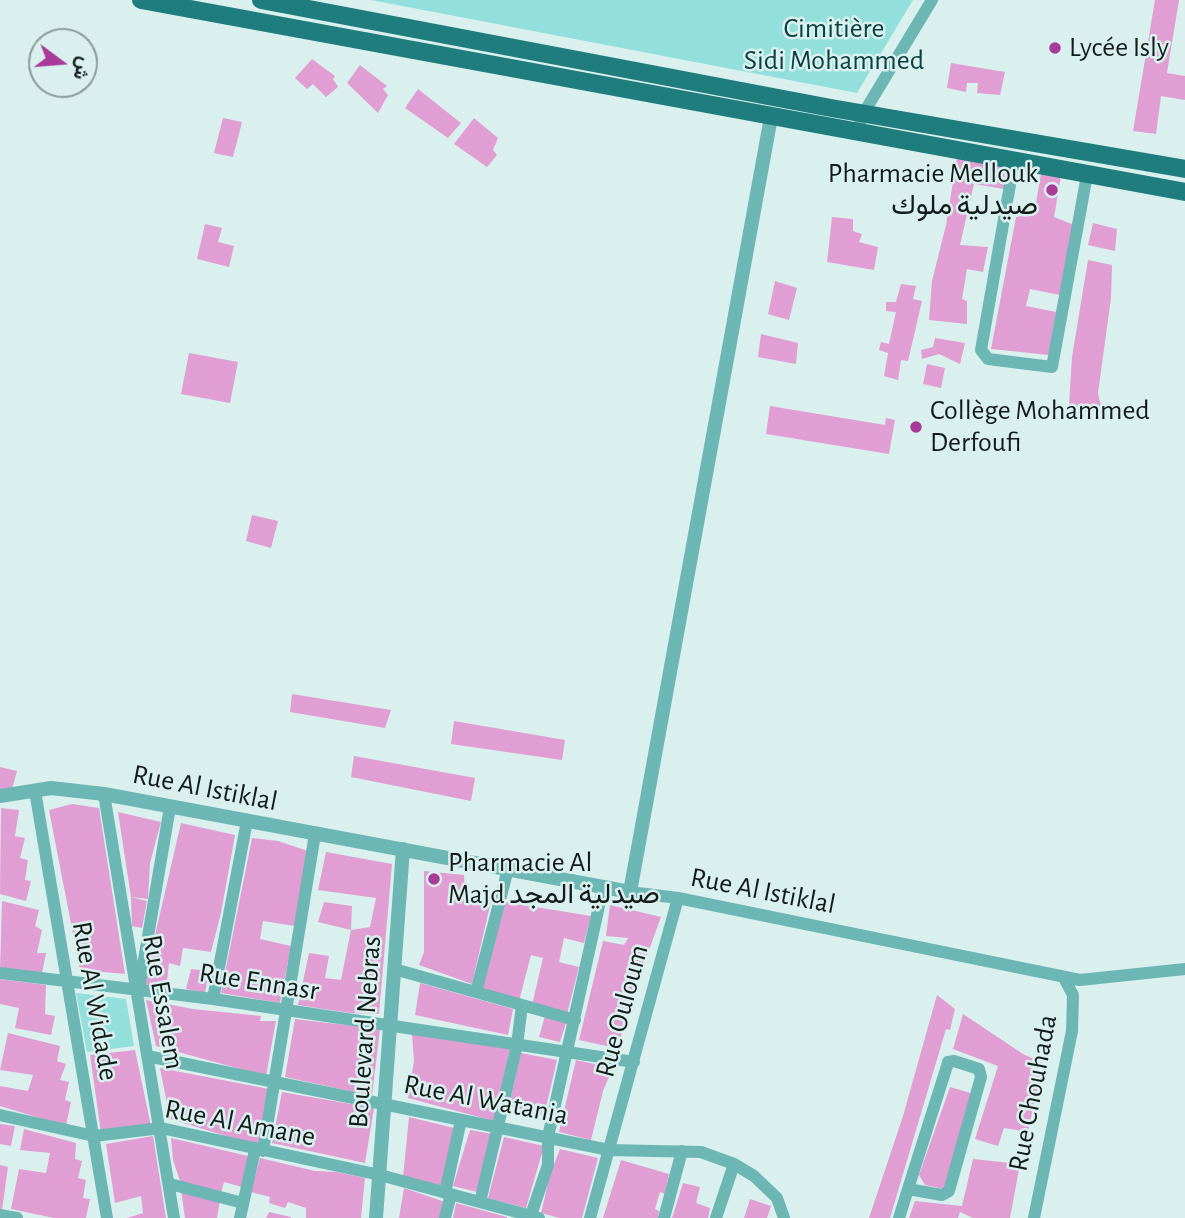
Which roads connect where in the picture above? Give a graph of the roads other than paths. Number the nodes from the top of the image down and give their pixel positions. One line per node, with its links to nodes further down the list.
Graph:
1 (141, 0): 5 (main road)
2 (261, 0): 4 (main road)
3 (932, 0): 6 (street)
4 (489, 43): 5 (main road); 6 (main road)
5 (485, 64): 7 (main road)
6 (863, 114): 8 (street); 10 (main road)
7 (771, 117): 8 (main road); 22 (street)
8 (857, 133): 9 (main road)
9 (1014, 162): 11 (main road); 11 (street)
10 (1185, 169)
11 (1087, 175): 12 (main road)
12 (1185, 192)
13 (35, 791): 14 (street, Rue Al Istiklal); 15 (street, Rue Al Istiklal); 28 (street, Rue Al Widade)
14 (104, 794): 16 (street, Rue Al Istiklal); 30 (street, Rue Essalem)
15 (0, 796)
16 (170, 807): 17 (street, Rue Al Istiklal); 30 (street)
17 (247, 821): 18 (street, Rue Al Istiklal); 33 (street)
18 (315, 834): 19 (street, Rue Al Istiklal); 35 (street)
19 (403, 849): 20 (street, Rue Al Istiklal); 24 (street, Boulevard Nebras)
20 (508, 869): 21 (street, Rue Al Istiklal); 31 (street)
21 (603, 888): 22 (street, Rue Al Istiklal); 36 (street)
22 (630, 892): 23 (street, Rue Al Istiklal)
23 (678, 898): 27 (street, Rue Al Istiklal); 41 (street, Rue Ouloum)
24 (394, 969): 31 (street); 37 (street, Boulevard Nebras)
25 (1185, 969): 29 (street, Rue Al Istiklal)
26 (0, 973): 28 (street, Rue Ennasr)
27 (1064, 978): 29 (street, Rue Al Istiklal); 32 (street, Rue Chouhada)
28 (66, 979): 30 (street, Rue Ennasr); 48 (street, Rue Al Widade)
29 (1080, 981): 32 (street)
30 (136, 988): 33 (street, Rue Ennasr); 40 (street, Rue Essalem)
31 (476, 992): 34 (street)
32 (1073, 995): 73 (street, Rue Chouhada)
33 (213, 999): 35 (street, Rue Ennasr)
34 (523, 1005): 36 (street); 38 (street)
35 (288, 1011): 37 (street, Rue Ennasr); 42 (street)
36 (575, 1020): 39 (street)
37 (390, 1026): 38 (street, Rue Ennasr); 43 (street, Boulevard Nebras)
38 (517, 1045): 39 (street, Rue Ennasr); 46 (street)
39 (568, 1052): 41 (street, Rue Ennasr); 49 (street)
40 (147, 1056): 42 (street, Rue Al Watania); 47 (street, Rue Essalem)
41 (634, 1062): 51 (street, Rue Ouloum)
42 (274, 1080): 43 (street, Rue Al Watania); 50 (street)
43 (384, 1105): 45 (street, Rue Al Watania); 54 (street, Boulevard Nebras)
44 (0, 1115): 48 (street, Rue Al Amane)
45 (461, 1120): 46 (street, Rue Al Watania); 57 (street)
46 (499, 1127): 49 (street, Rue Al Watania); 58 (street)
47 (161, 1128): 48 (street, Rue Al Amane); 50 (street, Rue Al Amane); 55 (street, Rue Essalem)
48 (94, 1136): 63 (street, Rue Al Widade)
49 (548, 1137): 51 (street, Rue Al Watania); 61 (street)
50 (259, 1150): 54 (street, Rue Al Amane); 59 (street)
51 (609, 1150): 52 (street, Rue Al Watania); 68 (street, Rue Ouloum)
52 (682, 1151): 53 (street, Rue Al Watania); 69 (street)
53 (734, 1164): 70 (street); 71 (street, Rue Al Watania)
54 (380, 1175): 57 (street, Rue Al Amane); 66 (street, Boulevard Nebras)
55 (170, 1184): 59 (street); 64 (street, Rue Essalem)
56 (908, 1189): 56 (street); 72 (street)
57 (448, 1193): 58 (street, Rue Al Amane); 67 (street)
58 (480, 1202): 61 (street, Rue Al Amane)
59 (243, 1203): 65 (street)
60 (0, 1215): 62 (street)
61 (533, 1217)
62 (17, 1218)
63 (107, 1218)
64 (174, 1218)
65 (240, 1218)
66 (376, 1218)
67 (445, 1218)
68 (590, 1218)
69 (664, 1218)
70 (716, 1218)
71 (784, 1218)
72 (899, 1218)
73 (1034, 1218)

